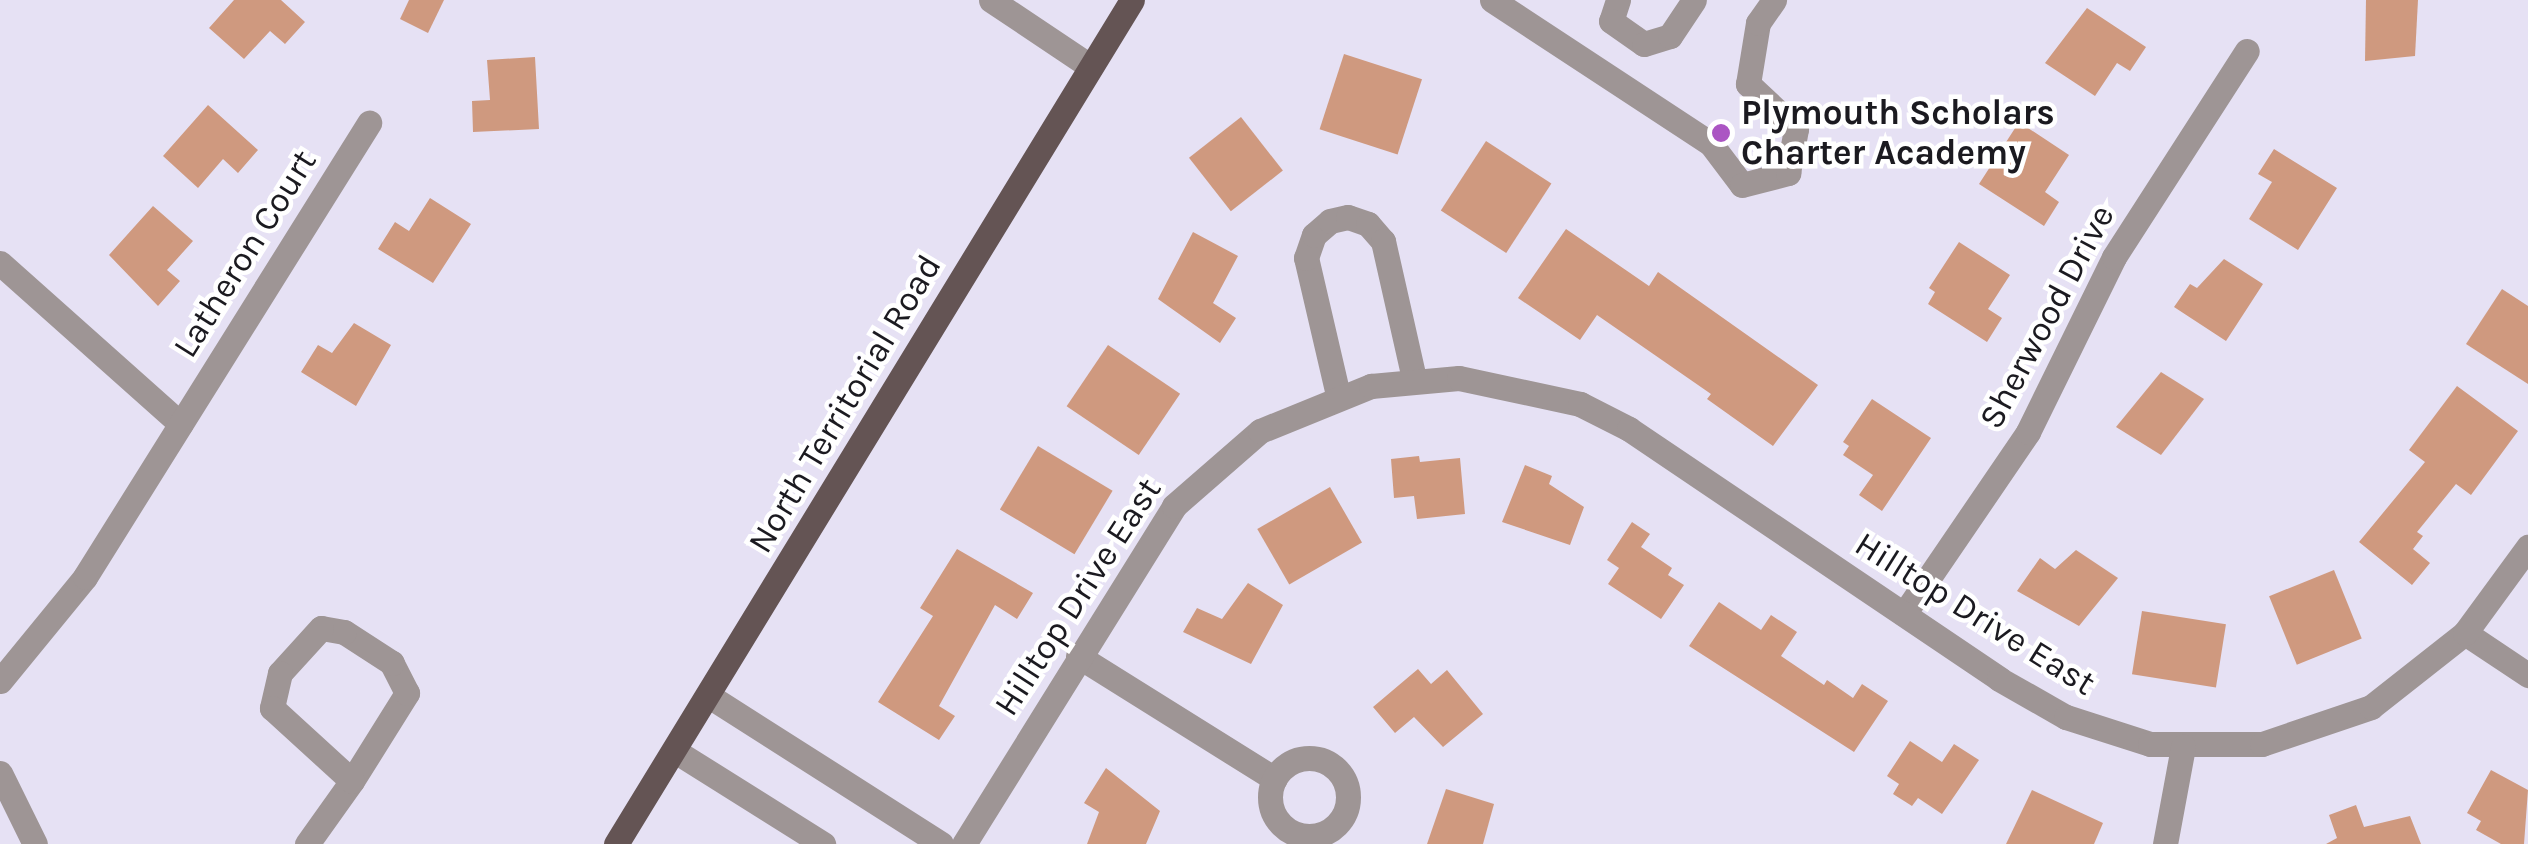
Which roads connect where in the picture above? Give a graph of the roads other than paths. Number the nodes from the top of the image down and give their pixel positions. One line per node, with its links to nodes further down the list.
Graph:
1 (991, 0): 8 (street)
2 (1132, 0): 8 (main road, North Territorial Road)
3 (1492, 0): 6 (street)
4 (1618, 0): 5 (street)
5 (1694, 0)
6 (1774, 0)
7 (2247, 51): 15 (street, Sherwood Drive)
8 (1092, 67): 20 (main road, North Territorial Road)
9 (370, 123): 13 (street, Latheron Court)
10 (0, 263): 13 (street)
11 (1414, 379): 12 (street, Hilltop Drive East); 12 (street); 15 (street, Hilltop Drive East)
12 (1338, 395): 17 (street, Hilltop Drive East)
13 (181, 424): 19 (street, Latheron Court)
14 (2528, 548): 16 (street, Hilltop Drive East)
15 (1904, 614): 21 (street, Hilltop Drive East)
16 (2465, 633): 18 (street); 21 (street, Hilltop Drive East)
17 (1078, 656): 24 (street); 31 (street, Hilltop Drive East)
18 (2528, 675)
19 (0, 681)
20 (708, 696): 22 (main road, North Territorial Road); 30 (street)
21 (2183, 747): 32 (street)
22 (675, 751): 28 (main road, North Territorial Road); 29 (street)
23 (0, 773): 26 (street)
24 (1275, 779)
25 (352, 782): 25 (street); 27 (street)
26 (35, 844)
27 (307, 844)
28 (616, 844)
29 (823, 844)
30 (942, 844)
31 (964, 844)
32 (2165, 844)

